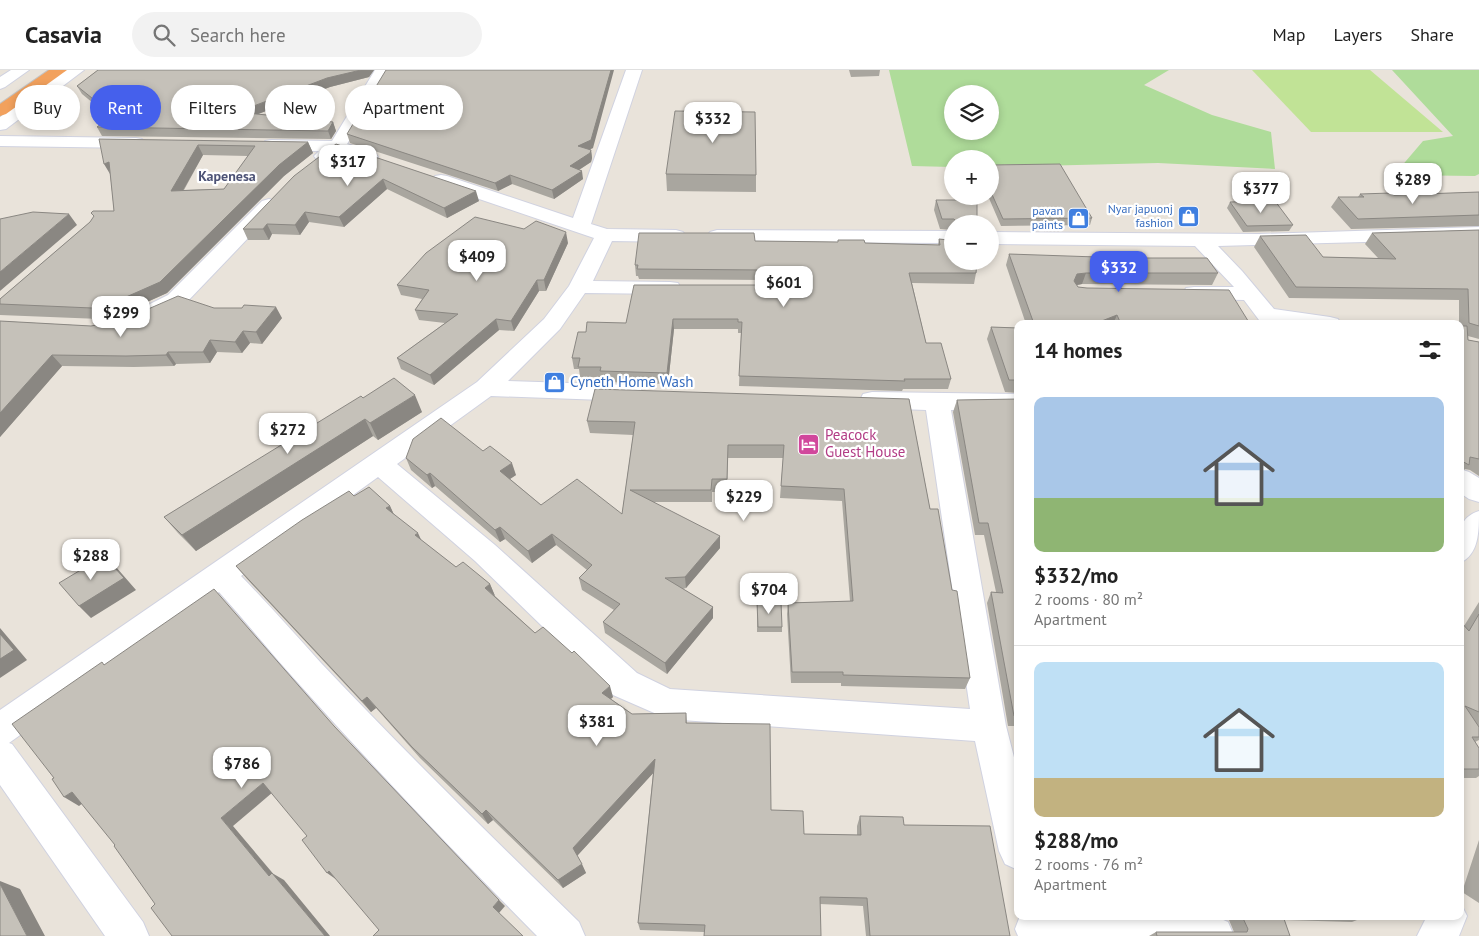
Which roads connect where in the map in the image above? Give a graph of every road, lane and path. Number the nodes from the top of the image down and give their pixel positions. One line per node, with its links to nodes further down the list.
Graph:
1 (21, 70): 7 (street)
2 (40, 70): 8 (highway)
3 (58, 70): 9 (highway)
4 (76, 70): 10 (street)
5 (383, 70): 14 (street)
6 (634, 70): 19 (street)
7 (0, 84)
8 (0, 97)
9 (0, 111)
10 (0, 125)
11 (0, 141): 12 (street)
12 (150, 143)
13 (258, 145): 14 (street)
14 (337, 146): 15 (street); 16 (street)
15 (384, 161)
16 (304, 169)
17 (421, 174): 19 (street)
18 (285, 188): 29 (street)
19 (592, 231): 21 (street); 24 (street)
20 (1479, 233): 23 (street)
21 (944, 237)
22 (999, 238): 23 (street)
23 (1200, 239): 27 (street)
24 (579, 287): 25 (street); 30 (street)
25 (686, 288)
26 (1171, 293): 27 (street)
27 (1249, 294): 28 (street)
28 (1270, 320)
29 (129, 321)
30 (486, 388): 31 (street); 35 (street)
31 (654, 393)
32 (852, 399): 33 (street)
33 (937, 402): 34 (street); 41 (street)
34 (1014, 402)
35 (379, 463): 40 (street); 41 (street)
36 (1464, 483): 37 (street)
37 (1479, 492)
38 (1479, 522): 39 (street)
39 (1464, 545)
40 (222, 576): 42 (street); 48 (street)
41 (989, 726): 44 (street)
42 (0, 730)
43 (0, 756): 47 (street)
44 (1014, 834)
45 (1445, 920): 50 (street)
46 (1035, 927): 49 (street)
47 (129, 936)
48 (565, 936)
49 (1214, 936)
50 (1437, 936)

